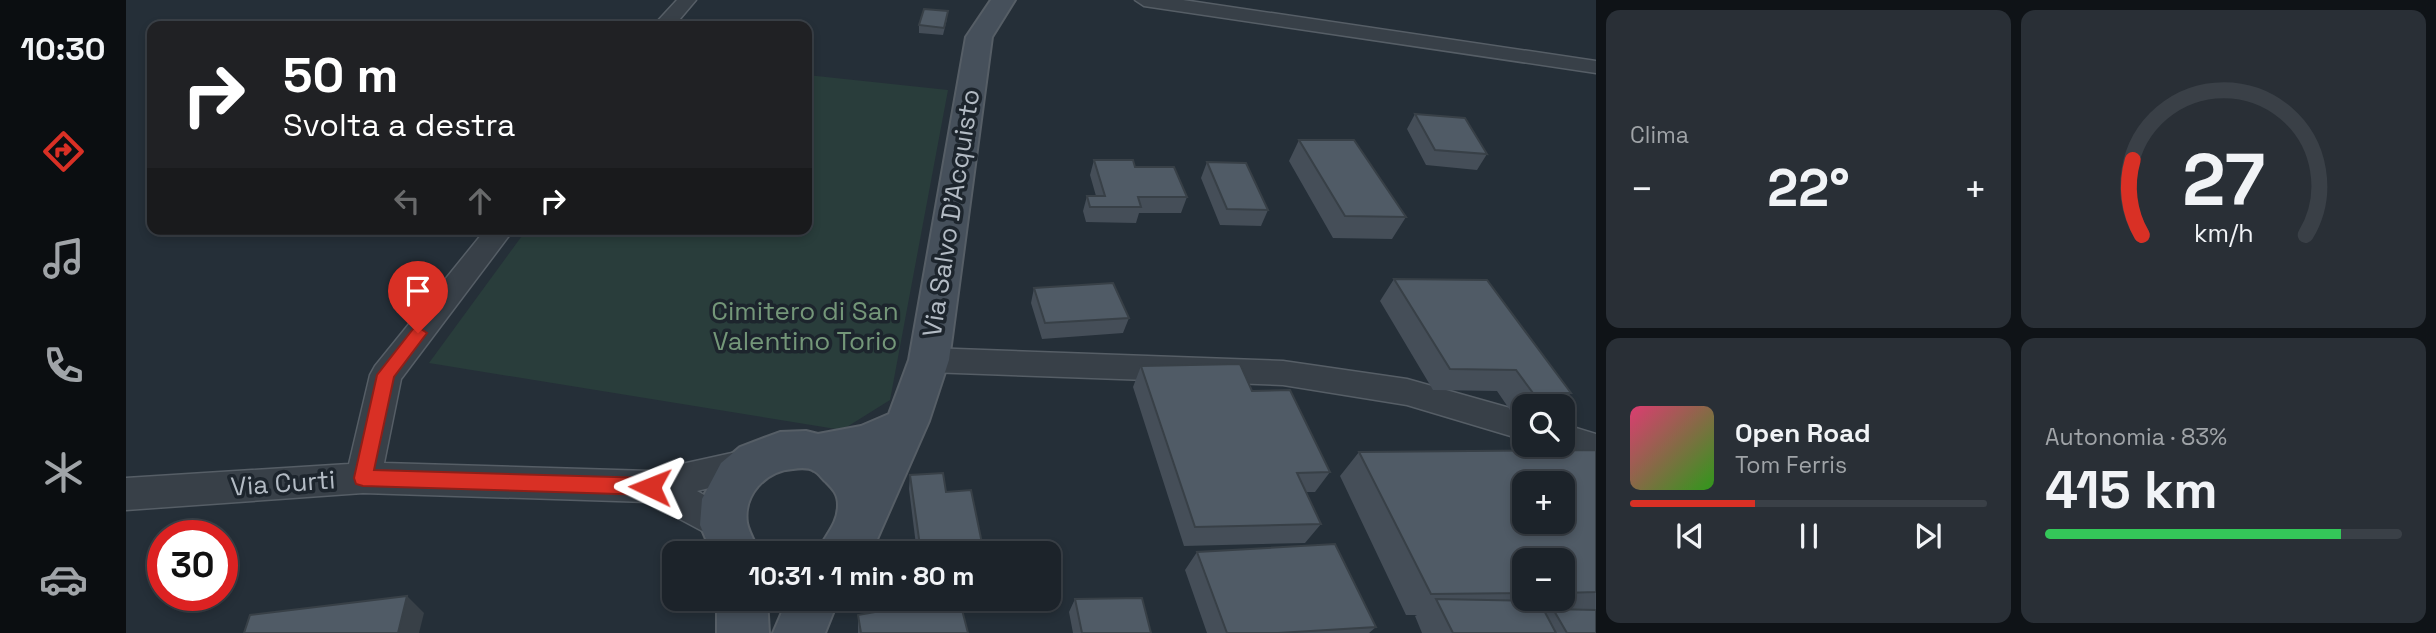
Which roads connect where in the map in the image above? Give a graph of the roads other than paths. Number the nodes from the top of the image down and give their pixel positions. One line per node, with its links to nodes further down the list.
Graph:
1 (687, 0): 4 (street)
2 (1003, 0): 7 (street, Via Salvo D'Acquisto)
3 (1144, 0): 5 (street)
4 (668, 21)
5 (1596, 67)
6 (495, 235): 14 (street)
7 (929, 360): 8 (street); 9 (street, Via Salvo D'Acquisto)
8 (1512, 423)
9 (902, 427): 12 (street); 17 (street, Via Salvo D'Acquisto)
10 (1575, 442): 11 (street)
11 (1596, 448)
12 (818, 453): 13 (street); 17 (street)
13 (750, 464): 15 (street, Via Curti); 18 (street)
14 (363, 478): 15 (street, Via Curti); 16 (street, Via Curti)
15 (650, 487): 18 (street, Via Curti)
16 (126, 494)
17 (851, 535)
18 (729, 538)
19 (742, 611): 21 (street)
20 (808, 611): 22 (street)
21 (743, 633)
22 (799, 633)

